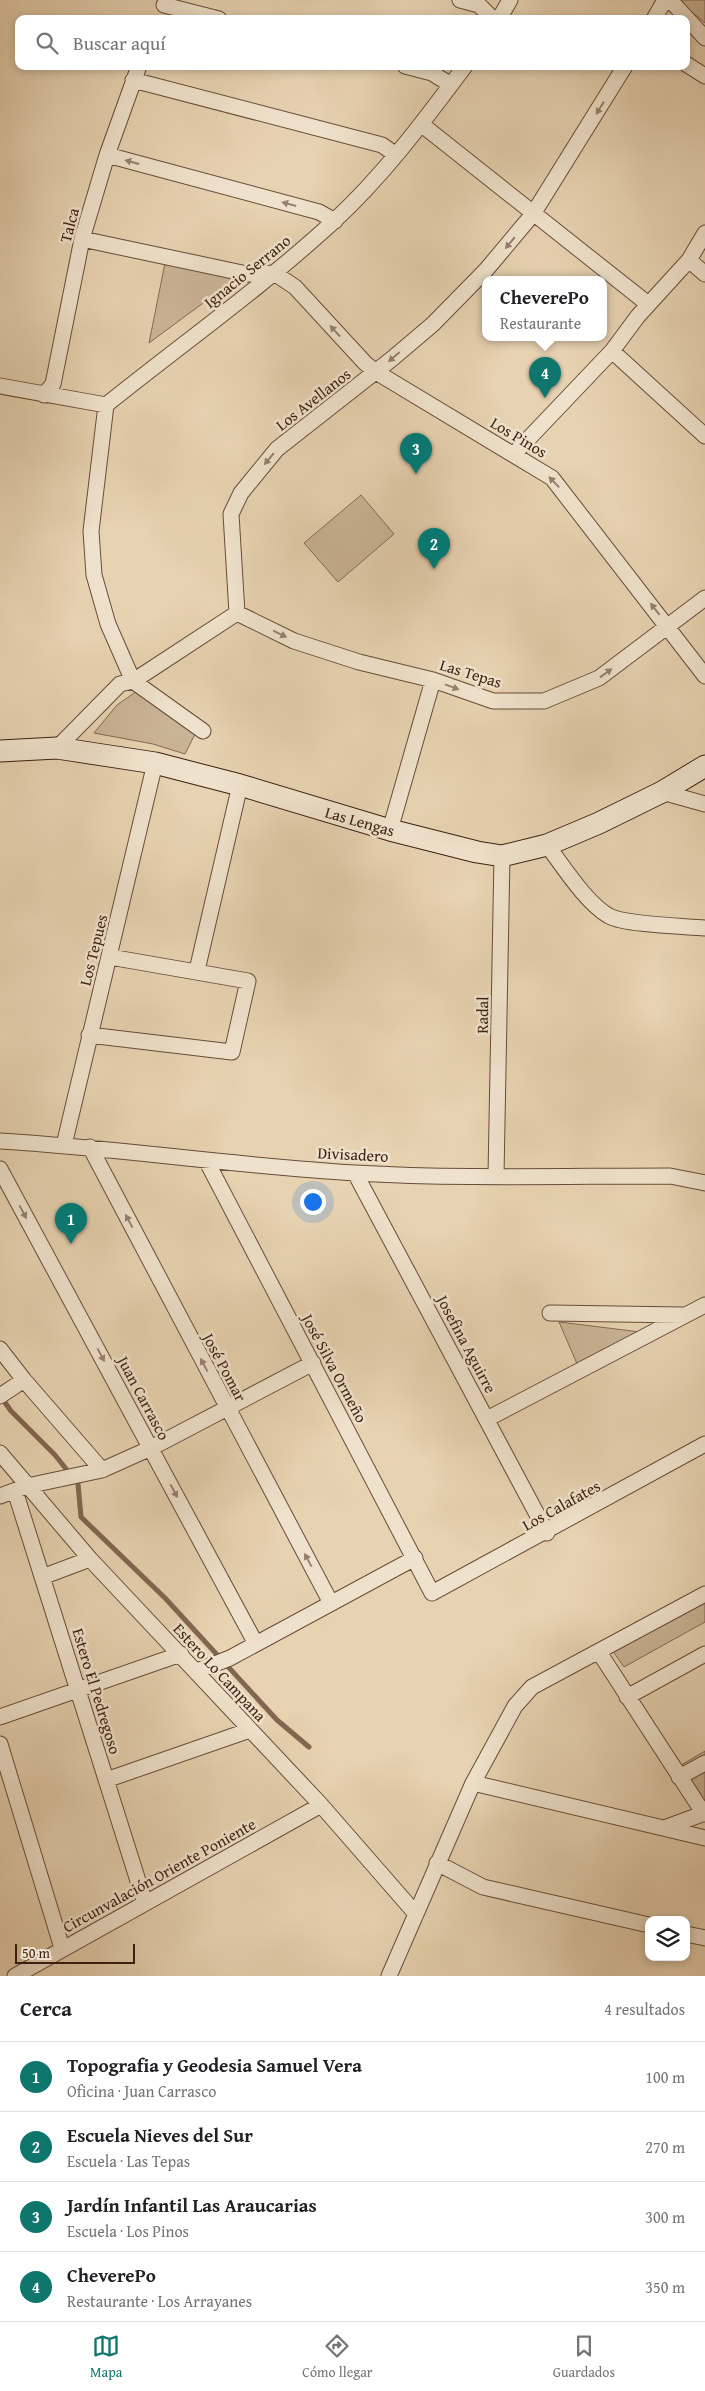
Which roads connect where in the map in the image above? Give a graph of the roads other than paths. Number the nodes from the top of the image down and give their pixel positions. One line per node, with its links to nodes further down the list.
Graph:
1 (460, 0): 7 (street)
2 (510, 0): 8 (street)
3 (665, 0): 9 (street)
4 (670, 0): 10 (street)
5 (162, 8): 6 (street)
6 (199, 15)
7 (489, 15)
8 (501, 15)
9 (656, 15)
10 (684, 15)
11 (690, 22): 12 (street)
12 (705, 38)
13 (690, 67): 18 (street)
14 (420, 70): 19 (street)
15 (462, 70): 19 (street, Ignacio Serrano)
16 (623, 70): 23 (street, Los Avellanos, one-way to 23)
17 (136, 73): 21 (street, Talca); 22 (street)
18 (705, 76)
19 (451, 85): 20 (street, Ignacio Serrano)
20 (421, 124): 22 (street, Ignacio Serrano); 23 (street)
21 (107, 155): 24 (street, one-way to 21); 26 (street, Talca)
22 (396, 156): 24 (street, Ignacio Serrano)
23 (533, 214): 30 (street); 32 (street, Los Avellanos, one-way to 32)
24 (334, 221): 28 (street, Ignacio Serrano)
25 (705, 233): 27 (street)
26 (82, 239): 28 (street); 34 (street, Talca)
27 (689, 260): 29 (street); 30 (street)
28 (274, 274): 32 (street, Los Pinos, one-way to 28); 35 (street, Ignacio Serrano)
29 (705, 274)
30 (648, 304): 31 (street)
31 (612, 352): 36 (street); 37 (street)
32 (376, 372): 37 (street, Los Pinos); 39 (street, Los Avellanos, one-way to 39)
33 (0, 386): 34 (street)
34 (44, 396): 35 (street)
35 (106, 405): 43 (street)
36 (705, 436)
37 (514, 454): 40 (street, Los Pinos, one-way to 37)
38 (705, 598): 40 (street, Las Tepas)
39 (237, 613): 42 (street, Las Tepas, one-way to 42); 43 (street)
40 (669, 627): 41 (street, Los Pinos); 42 (street, Las Tepas, one-way to 40)
41 (705, 676)
42 (433, 680): 52 (street)
43 (133, 681): 44 (street); 45 (street)
44 (202, 731)
45 (57, 748): 46 (street, Las Lengas); 47 (street, Las Lengas)
46 (0, 751)
47 (156, 763): 49 (street, Las Lengas); 56 (street, Los Tepues)
48 (705, 766): 50 (street, Las Lengas)
49 (240, 785): 52 (street, Las Lengas); 57 (street)
50 (662, 792): 51 (street); 53 (street, Las Lengas)
51 (705, 804)
52 (390, 830): 54 (street, Las Lengas)
53 (547, 845): 54 (street, Las Lengas); 55 (street)
54 (502, 856): 65 (street, Radal)
55 (705, 928)
56 (110, 958): 58 (street, Los Tepues); 58 (street)
57 (198, 966)
58 (89, 1035): 60 (street, Los Tepues)
59 (0, 1141): 60 (street, Divisadero)
60 (64, 1145): 61 (street, Divisadero)
61 (90, 1147): 62 (street, Divisadero); 74 (street, José Pomar, one-way to 61)
62 (206, 1160): 64 (street, Divisadero); 71 (street, José Silva Ormeño)
63 (0, 1169): 77 (street, Juan Carrasco, one-way to 77)
64 (355, 1173): 65 (street, Divisadero); 75 (street, Josefina Aguirre)
65 (496, 1176): 66 (street, Divisadero)
66 (705, 1183)
67 (705, 1305): 69 (street)
68 (550, 1313): 69 (street)
69 (687, 1315): 75 (street)
70 (0, 1349): 72 (street)
71 (313, 1363): 74 (street); 83 (street, José Silva Ormeño)
72 (24, 1380): 73 (street); 79 (street)
73 (5, 1393)
74 (226, 1408): 77 (street); 88 (street, José Pomar, one-way to 74)
75 (487, 1419): 82 (street, Josefina Aguirre)
76 (705, 1444): 82 (street, Los Calafates)
77 (151, 1448): 79 (street); 89 (street, Juan Carrasco, one-way to 89)
78 (0, 1453): 80 (street, Estero Lo Campana)
79 (95, 1471): 80 (street)
80 (21, 1488): 81 (street); 84 (street, Estero Lo Campana); 85 (street, Estero El Pedregoso)
81 (0, 1496)
82 (547, 1533): 86 (street, Los Calafates)
83 (414, 1558): 86 (street, José Silva Ormeño); 88 (street)
84 (90, 1559): 85 (street); 91 (street, Estero Lo Campana)
85 (42, 1577): 94 (street, Estero El Pedregoso)
86 (432, 1594)
87 (705, 1594): 90 (street)
88 (331, 1603): 89 (street)
89 (256, 1644): 93 (street)
90 (599, 1652): 95 (street); 102 (street)
91 (182, 1654): 93 (street, Estero Lo Campana); 94 (street)
92 (705, 1654): 95 (street)
93 (202, 1670): 97 (street, Estero Lo Campana)
94 (78, 1690): 96 (street); 101 (street, Estero El Pedregoso)
95 (627, 1697): 100 (street)
96 (0, 1717)
97 (250, 1730): 101 (street); 103 (street, Estero Lo Campana)
98 (0, 1744): 113 (street)
99 (705, 1763): 100 (street)
100 (679, 1777): 104 (street)
101 (106, 1780): 108 (street, Estero El Pedregoso)
102 (473, 1783): 105 (street); 107 (street)
103 (321, 1805): 108 (street, Circunvalación Oriente Poniente); 109 (street, Estero Lo Campana)
104 (704, 1813): 105 (street)
105 (664, 1828): 106 (street)
106 (705, 1838)
107 (437, 1863): 109 (street); 110 (street)
108 (145, 1903): 113 (street, Circunvalación Oriente Poniente)
109 (416, 1914): 115 (street)
110 (645, 1924)
111 (690, 1935): 112 (street)
112 (705, 1938)
113 (62, 1948): 114 (street, Circunvalación Oriente Poniente)
114 (15, 1976)
115 (389, 1976)

